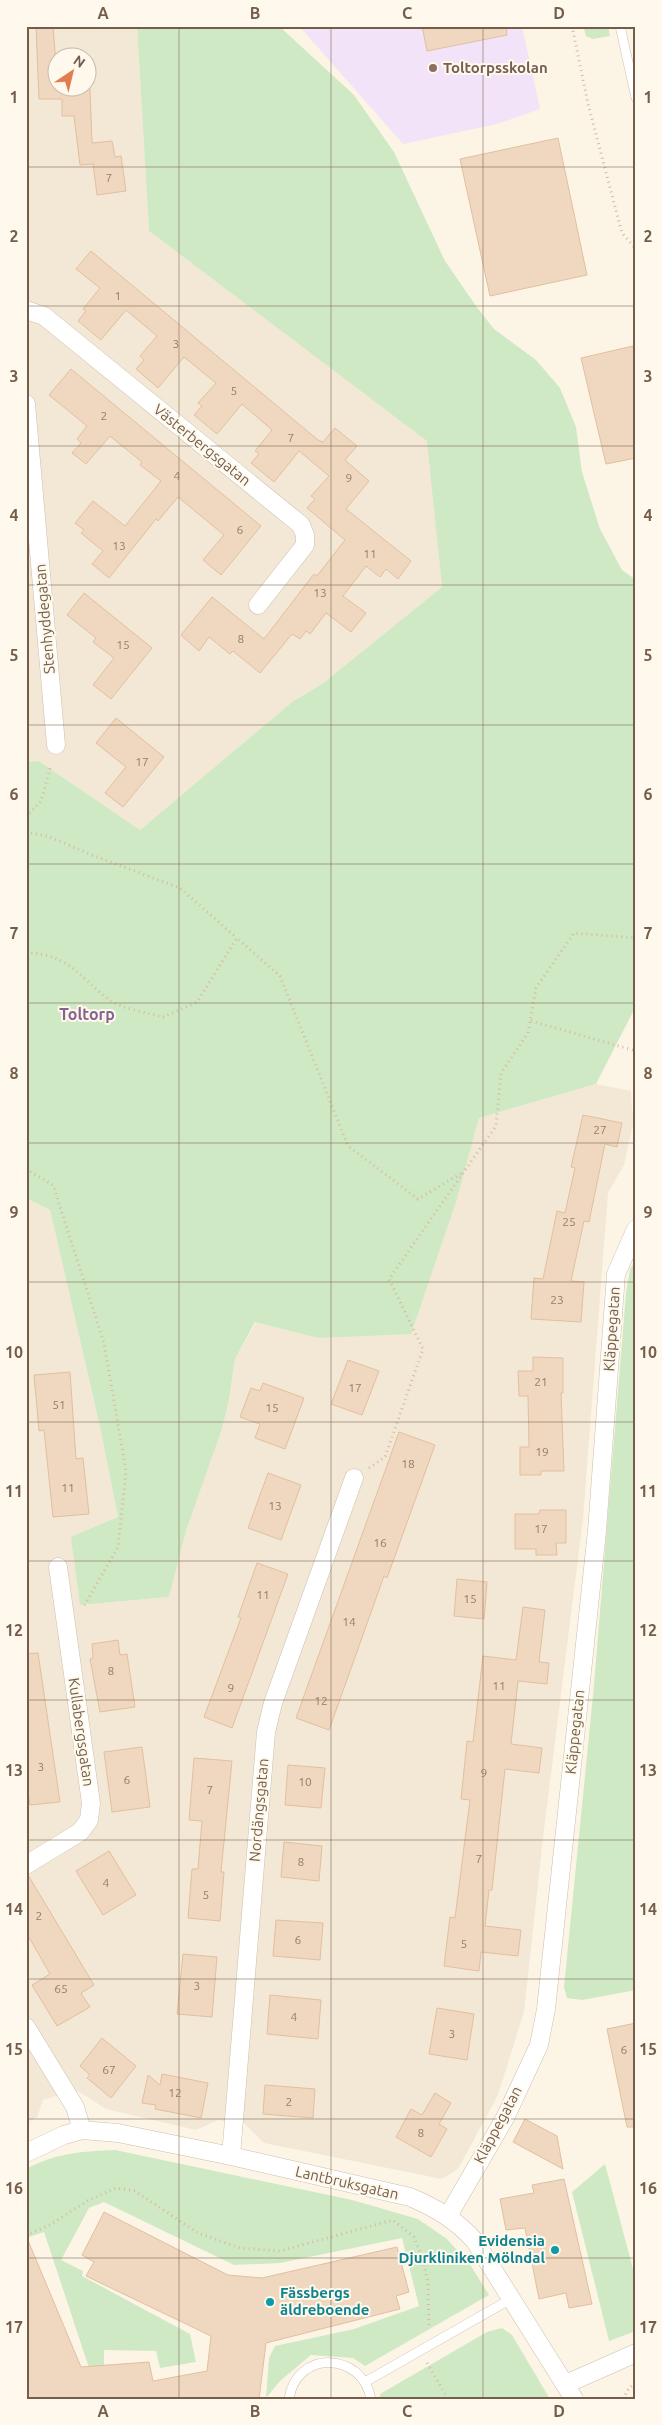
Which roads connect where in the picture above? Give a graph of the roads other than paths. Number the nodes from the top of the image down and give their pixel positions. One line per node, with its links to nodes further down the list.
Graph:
1 (620, 26): 2 (lane)
2 (636, 98)
3 (26, 310): 5 (street, Västerbergsgatan)
4 (26, 404): 6 (street, Stenhyddegatan)
5 (258, 605)
6 (56, 745)
7 (636, 1229): 15 (street, Kläppegatan)
8 (354, 1478): 14 (street, Nordängsgatan)
9 (58, 1567): 10 (street, Kullabergsgatan)
10 (26, 1864)
11 (26, 2027): 12 (street)
12 (82, 2130): 13 (street, Lantbruksgatan); 14 (street, Lantbruksgatan)
13 (26, 2153)
14 (231, 2156): 15 (street, Lantbruksgatan)
15 (448, 2216): 16 (street, Lantbruksgatan)
16 (511, 2299): 18 (lane); 19 (street, Lantbruksgatan)
17 (636, 2353): 19 (street)
18 (365, 2382): 20 (lane); 21 (lane)
19 (570, 2391)
20 (289, 2399)
21 (371, 2399)

